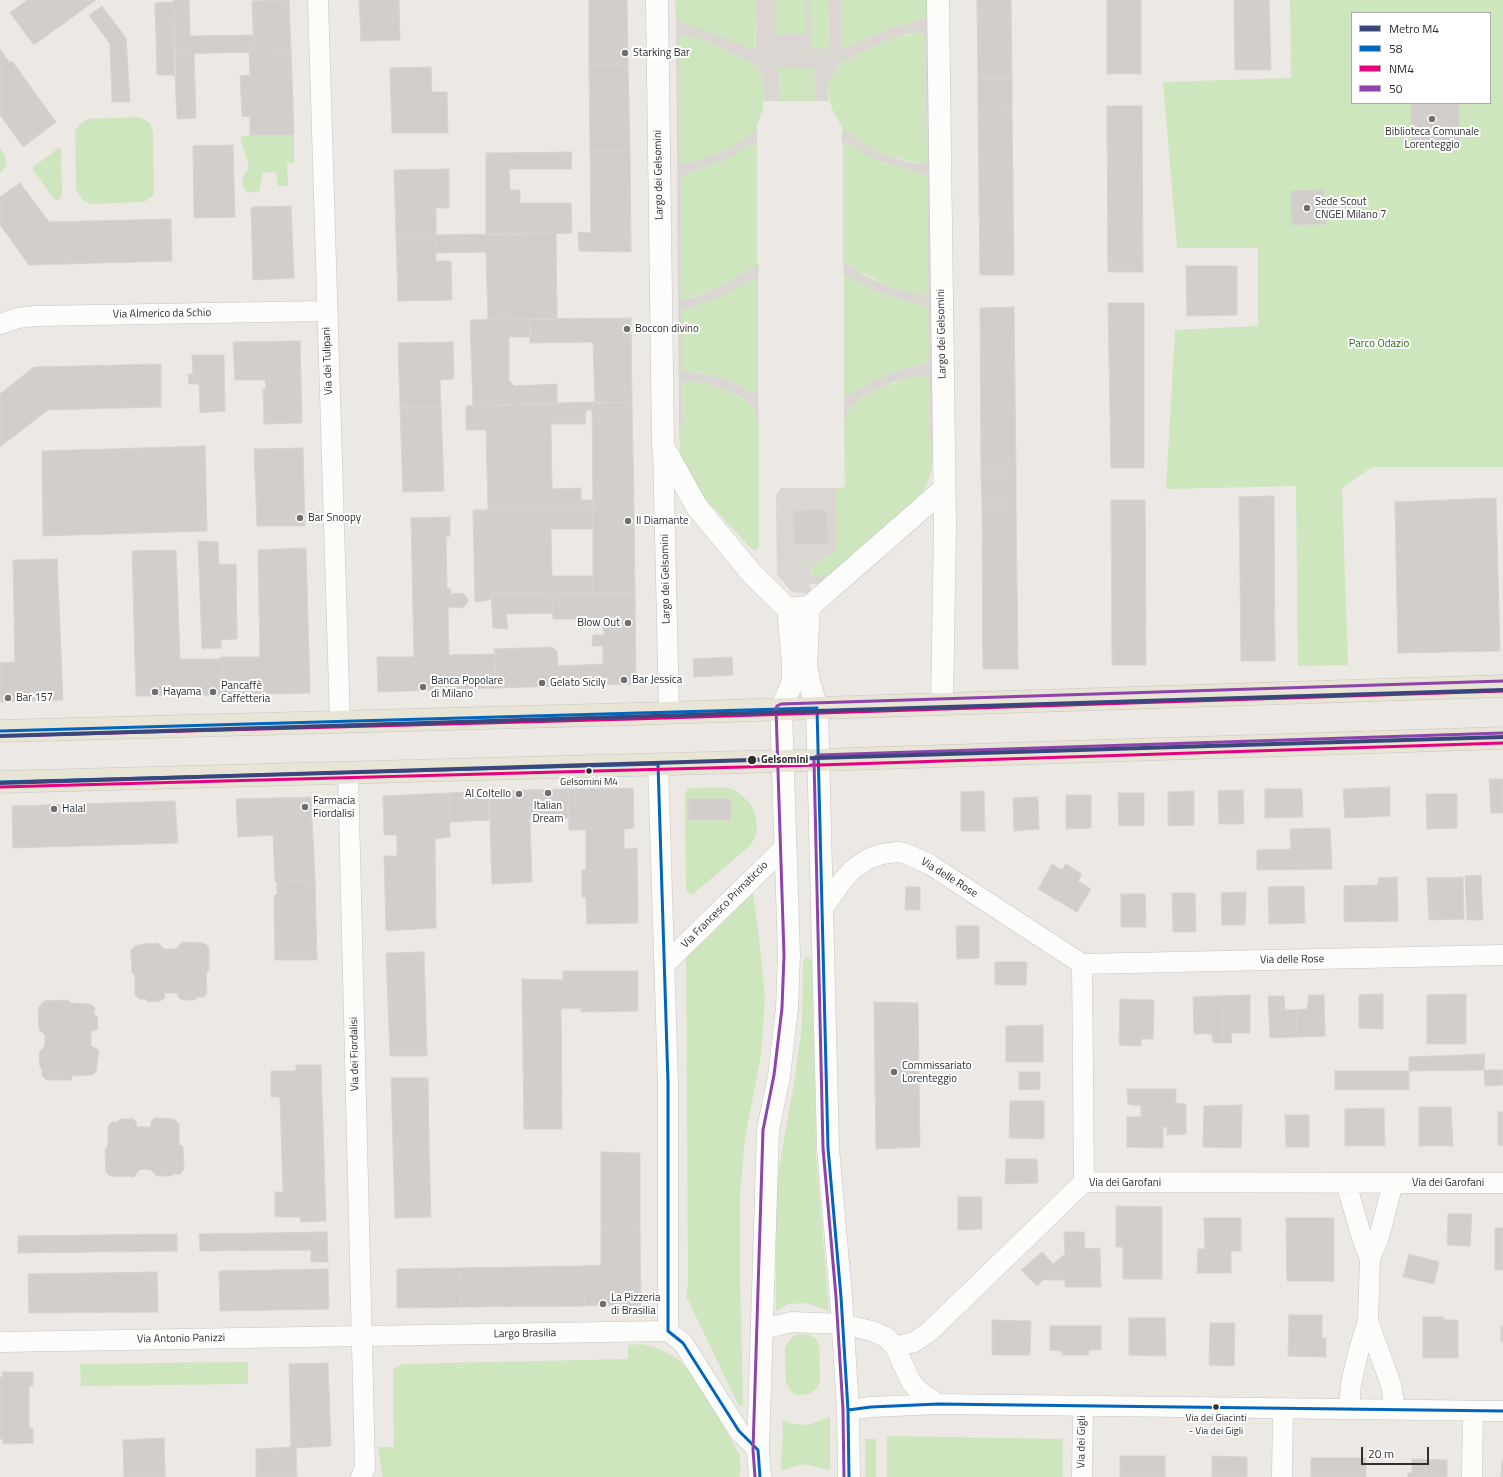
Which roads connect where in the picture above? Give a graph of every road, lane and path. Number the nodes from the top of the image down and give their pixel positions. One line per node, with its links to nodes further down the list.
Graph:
1 (318, 0): 4 (street, Via dei Tulipani)
2 (656, 0): 6 (street, Largo dei Gelsomini)
3 (938, 0): 7 (street, Largo dei Gelsomini)
4 (326, 311): 5 (street, Via Almerico da Schio); 14 (street, Via dei Tulipani)
5 (0, 323)
6 (663, 446): 8 (street, Largo dei Gelsomini); 13 (street, Largo dei Gelsomini)
7 (944, 489): 8 (street); 10 (street, Largo dei Gelsomini)
8 (799, 608): 11 (street); 12 (street)
9 (1503, 686): 10 (main road)
10 (942, 704): 11 (main road)
11 (817, 708): 12 (main road); 17 (street)
12 (781, 709): 13 (main road); 18 (street, Via Francesco Primaticcio)
13 (669, 712): 14 (main road)
14 (340, 722): 15 (main road)
15 (0, 731)
16 (1503, 738): 17 (main road)
17 (818, 760): 18 (main road); 23 (street)
18 (783, 761): 19 (main road); 22 (street, Via Francesco Primaticcio)
19 (658, 764): 20 (main road); 28 (street, Via Francesco Primaticcio)
20 (348, 772): 21 (main road); 38 (street, Via dei Fiordalisi)
21 (0, 782)
22 (786, 846): 24 (street, Via Francesco Primaticcio); 28 (street, Via Francesco Primaticcio)
23 (822, 910): 26 (street, Via delle Rose); 27 (street)
24 (789, 955): 27 (street); 36 (street, Via Francesco Primaticcio)
25 (1503, 956): 26 (street, Via delle Rose)
26 (1082, 964): 29 (street)
27 (825, 965): 35 (street)
28 (664, 966): 37 (street, Via Francesco Primaticcio)
29 (1084, 1182): 30 (street, Via dei Garofani); 40 (street, Via dei Garofani)
30 (1346, 1183): 31 (street, Via dei Garofani); 33 (street)
31 (1393, 1183): 32 (street, Via dei Garofani); 33 (street)
32 (1503, 1183)
33 (1370, 1259): 34 (street)
34 (1368, 1322): 44 (street); 46 (street)
35 (842, 1324): 36 (street); 40 (street); 45 (street)
36 (762, 1328): 49 (street)
37 (668, 1331): 38 (street, Largo Brasilia); 49 (street)
38 (362, 1336): 39 (street, Via Antonio Panizzi); 50 (street)
39 (0, 1342)
40 (895, 1347): 41 (street)
41 (938, 1404): 42 (street); 45 (street)
42 (1083, 1406): 43 (street); 53 (street, Via dei Gigli)
43 (1283, 1408): 44 (street); 54 (street)
44 (1350, 1409): 46 (street)
45 (848, 1410): 52 (street)
46 (1395, 1410): 47 (street)
47 (1473, 1411): 48 (street); 55 (street)
48 (1503, 1411)
49 (758, 1450): 51 (street)
50 (363, 1472)
51 (760, 1477)
52 (849, 1477)
53 (1082, 1477)
54 (1282, 1477)
55 (1472, 1477)

